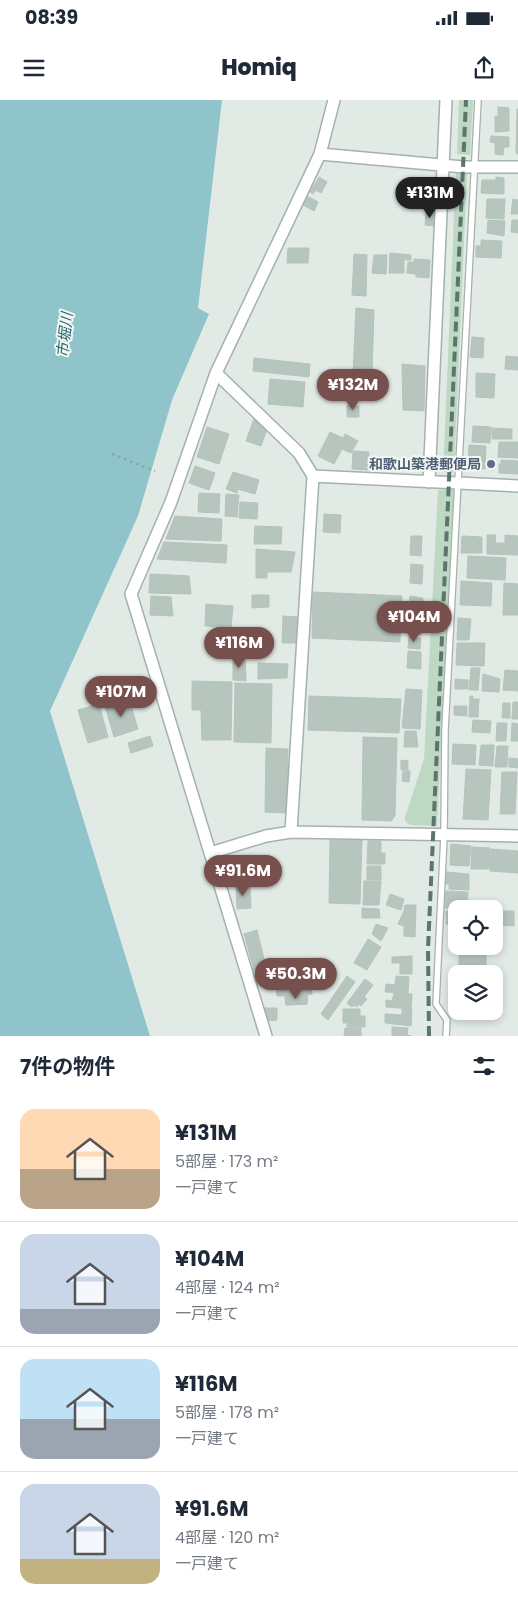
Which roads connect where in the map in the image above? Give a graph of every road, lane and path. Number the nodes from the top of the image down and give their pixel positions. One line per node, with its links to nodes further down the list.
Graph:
1 (334, 100): 4 (street)
2 (446, 100): 5 (street)
3 (478, 100): 6 (lane)
4 (320, 154): 5 (street); 8 (street)
5 (444, 165): 6 (street); 12 (street)
6 (475, 167): 7 (street); 13 (lane)
7 (518, 167)
8 (216, 374): 11 (street); 18 (street)
9 (112, 454): 10 (path)
10 (155, 471)
11 (313, 476): 12 (street); 15 (street)
12 (429, 482): 13 (street)
13 (459, 484): 14 (street); 16 (lane)
14 (518, 486)
15 (291, 832): 16 (street); 18 (street)
16 (444, 836): 17 (street); 20 (lane)
17 (518, 836)
18 (210, 853): 19 (street)
19 (266, 1036)
20 (446, 1036)

